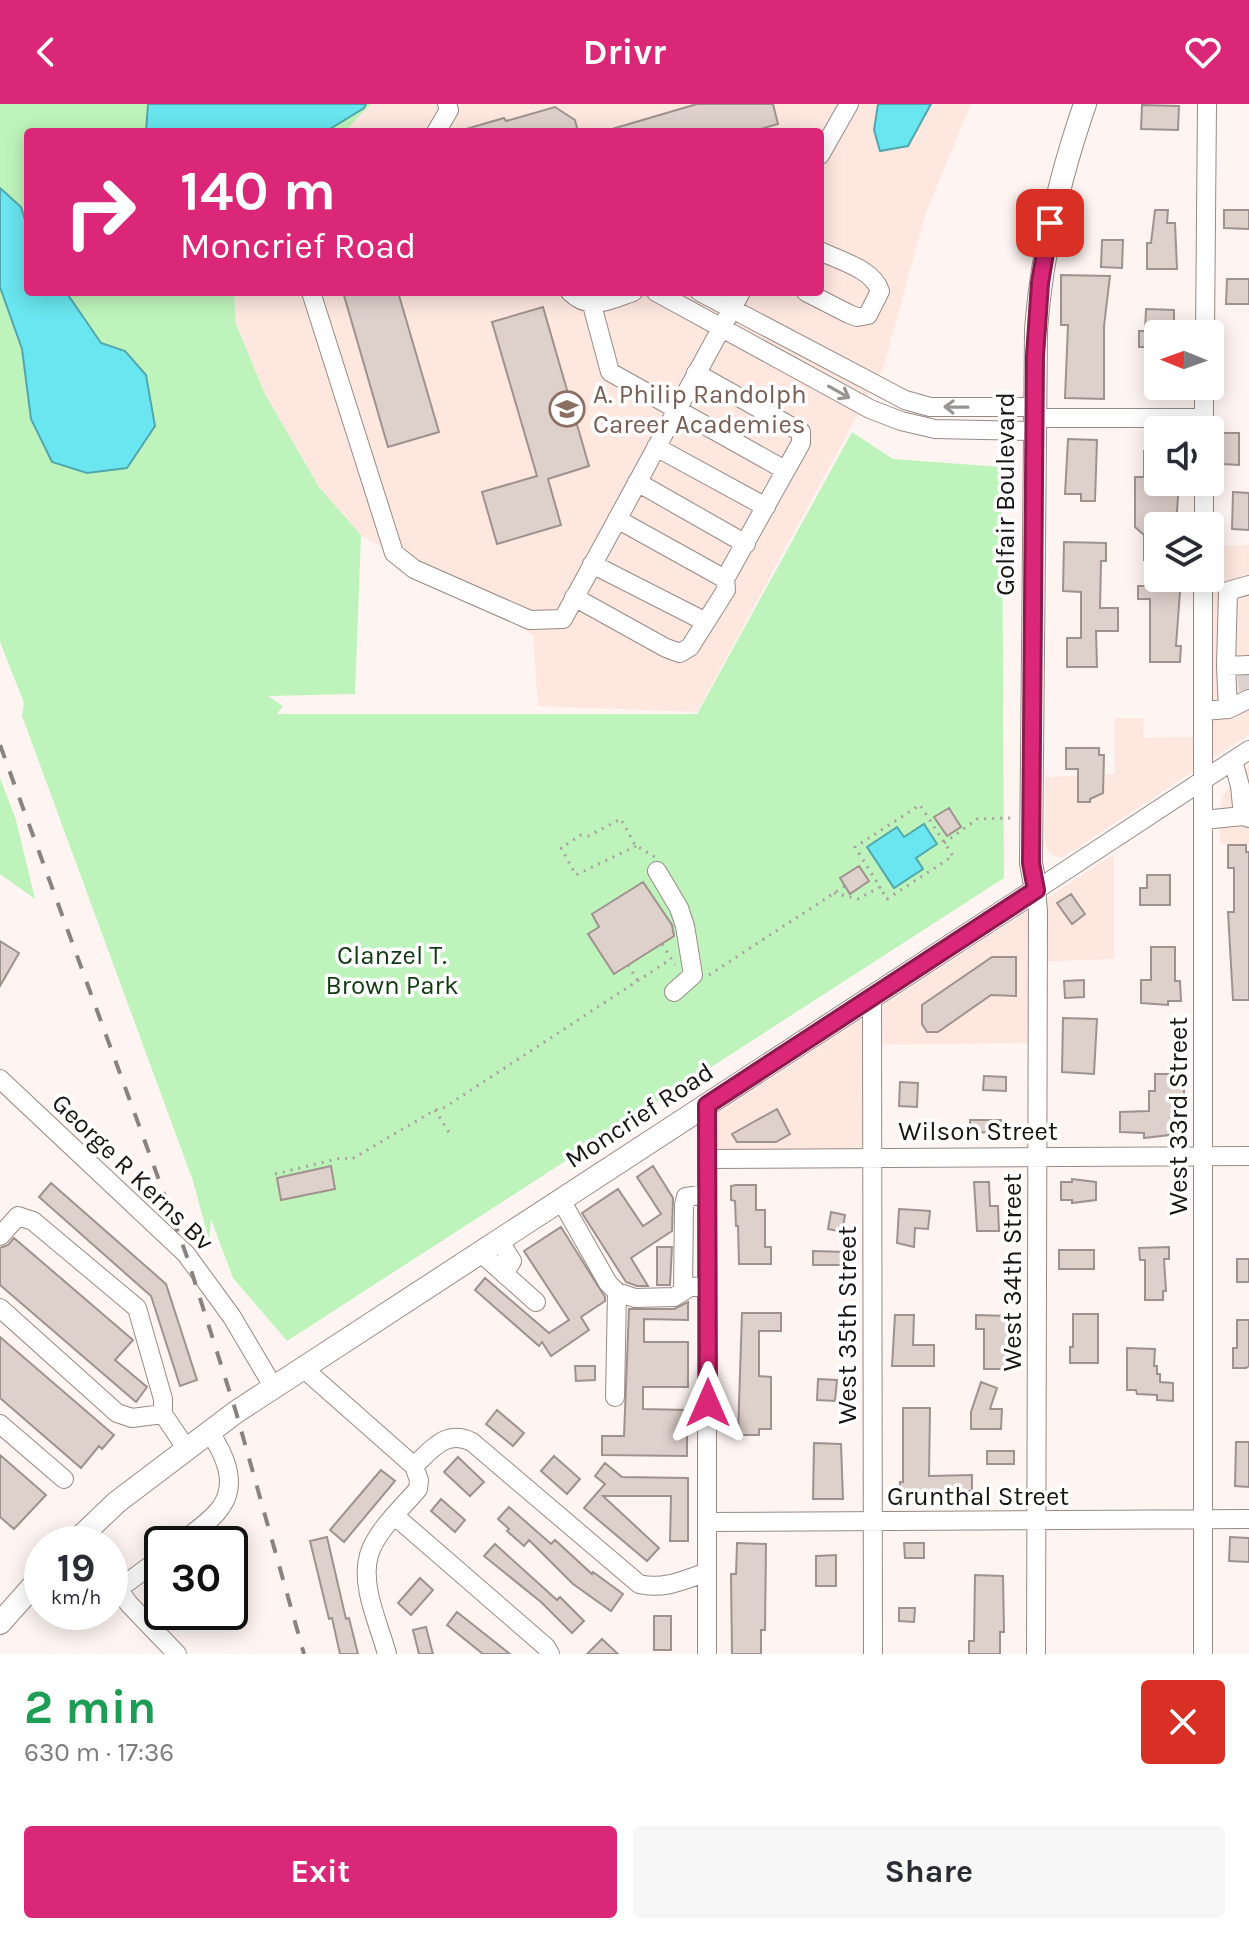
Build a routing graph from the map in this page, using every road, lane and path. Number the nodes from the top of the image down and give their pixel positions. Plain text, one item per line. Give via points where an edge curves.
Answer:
1 (447, 104) edge
2 (849, 104) edge
3 (1085, 104) edge
4 (1207, 104) edge
5 (438, 128) edge
6 (824, 148) edge
7 (824, 253) edge
8 (312, 296) edge
9 (574, 296) edge
10 (620, 296) edge
11 (663, 296) edge
12 (814, 296) edge
13 (737, 300) edge
14 (592, 305) junction
15 (1205, 320) edge
16 (721, 327) junction
17 (696, 373) junction
18 (677, 408) junction
19 (1034, 419) junction
20 (1144, 422) edge
21 (656, 447) junction
22 (785, 470) junction
23 (637, 482) junction
24 (766, 507) junction
25 (617, 519) junction
26 (746, 544) junction
27 (592, 564) junction
28 (725, 579) junction
29 (1249, 585) edge
30 (1203, 592) edge
31 (574, 597) junction
32 (706, 622) junction
33 (1245, 679) edge
34 (1228, 709) junction
35 (1203, 711) junction
36 (1249, 750) edge
37 (1233, 761) junction
38 (1203, 781) junction
39 (1244, 783) edge
40 (1246, 817) edge
41 (1013, 818) dead end
42 (1203, 820) junction
43 (944, 843) junction
44 (636, 846) junction
45 (658, 873) joint
46 (845, 886) dead end
47 (880, 887) junction
48 (1036, 890) junction
49 (834, 893) junction
50 (671, 959) dead end
51 (628, 965) dead end
52 (693, 975) junction
53 (638, 981) junction
54 (674, 992) dead end
55 (872, 996) junction
56 (0, 1079) edge
57 (707, 1105) junction
58 (435, 1110) junction
59 (450, 1134) dead end
60 (1204, 1156) junction
61 (1249, 1156) edge
62 (1038, 1157) junction
63 (873, 1158) junction
64 (707, 1159) junction
65 (275, 1174) dead end
66 (707, 1194) junction
67 (561, 1200) junction
68 (0, 1236) edge
69 (490, 1247) junction
70 (707, 1286) junction
71 (683, 1291) junction
72 (617, 1292) junction
73 (536, 1302) dead end
74 (0, 1308) edge
75 (303, 1368) junction
76 (274, 1388) junction
77 (615, 1397) dead end
78 (163, 1414) junction
79 (0, 1424) edge
80 (209, 1431) junction
81 (186, 1448) junction
82 (414, 1466) junction
83 (64, 1479) dead end
84 (395, 1516) junction
85 (1249, 1519) edge
86 (1203, 1520) junction
87 (707, 1522) junction
88 (1037, 1522) junction
89 (873, 1523) junction
90 (92, 1526) edge
91 (200, 1526) edge
92 (707, 1572) junction
93 (24, 1596) edge
94 (128, 1603) edge
95 (0, 1623) edge
96 (177, 1654) edge
97 (387, 1654) edge
98 (550, 1654) edge
99 (707, 1654) edge
100 (873, 1654) edge
101 (1036, 1654) edge
102 (1203, 1654) edge

1 - 5 street
2 - 6 street
3 - 19 main road, Golfair Boulevard via 1045,247
4 - 15 street
7 - 12 street via 875,279 880,291 868,315 857,317
8 - 31 street via 394,553 414,569 530,620 563,619
9 - 14 street
10 - 14 street
11 - 16 street
13 - 16 street
19 -> 13 street via 905,400
14 - 18 street via 610,372
16 - 17 street
16 -> 19 street via 901,421 935,429
17 - 18 street
17 - 22 street via 801,432 801,443
18 - 21 street
18 - 22 street
19 - 20 street
19 - 48 main road, Golfair Boulevard via 1031,863
21 - 23 street
21 - 24 street
22 - 24 street
23 - 25 street
23 - 26 street
24 - 26 street
25 - 27 street
25 - 28 street
26 - 28 street
27 - 31 street
27 - 32 street
28 - 32 street via 726,590
29 - 33 street via 1228,591
30 - 35 street, West 33rd Street
31 - 32 street via 680,653
33 - 34 street
33 - 34 street
34 - 35 street
35 - 38 street, West 33rd Street
36 - 37 street, Moncrief Road
37 - 38 street, Moncrief Road
37 - 39 street
38 - 42 street, West 33rd Street
38 - 48 street, Moncrief Road
39 - 40 street
40 - 42 street
41 - 43 path via 977,819
42 - 60 street, West 33rd Street
43 - 47 path via 953,856 887,899
43 - 47 path via 920,805 855,847
44 - 44 path via 621,819 561,848 576,875
44 - 45 path via 658,859
45 - 52 street via 679,908
46 - 49 path
47 - 49 path via 858,899
48 - 55 main road, Moncrief Road
48 - 62 street, West 34th Street
49 - 52 path via 708,975
50 - 53 path
51 - 53 path
52 - 54 street
53 - 58 path
55 - 57 main road, Moncrief Road
55 - 63 street, West 35th Street
56 - 76 street, George R Kerns Bv via 186,1254
57 - 64 street
57 - 67 main road, Moncrief Road
58 - 59 path
58 - 65 path via 352,1159
60 - 61 street, Wilson Street
60 - 62 street, Wilson Street
60 - 86 street, West 33rd Street
62 - 63 street, Wilson Street
62 - 88 street, West 34th Street
63 - 64 street, Wilson Street
63 - 89 street, West 35th Street
64 - 66 street
66 - 70 street
66 - 71 street via 686,1197 684,1205
67 - 69 main road, Moncrief Road
67 - 72 street
68 - 78 street via 18,1216 33,1221 137,1308
69 - 73 street via 512,1261 504,1274
69 - 75 main road, Moncrief Road
70 - 71 street
70 - 87 street
71 - 72 street via 674,1297 635,1298
72 - 77 street
74 - 78 street via 117,1413 132,1418
75 - 76 main road, Moncrief Road
75 - 82 street
76 - 80 main road, Moncrief Road
78 - 81 street
79 - 83 street
80 - 81 main road, Moncrief Road
80 - 91 street via 225,1457 229,1477 221,1508
81 - 90 main road, Moncrief Road
82 - 84 street via 418,1489
82 - 92 street via 441,1440 464,1438 639,1584 666,1586
84 - 97 street via 370,1553 367,1567
84 - 98 street
85 - 86 street, Grunthal Street
86 - 88 street, Grunthal Street
86 - 102 street, West 33rd Street
87 - 89 street, Grunthal Street
87 - 92 street
88 - 89 street, Grunthal Street
88 - 101 street, West 34th Street
89 - 100 street, West 35th Street
92 - 99 street
93 - 95 main road
94 - 96 street

